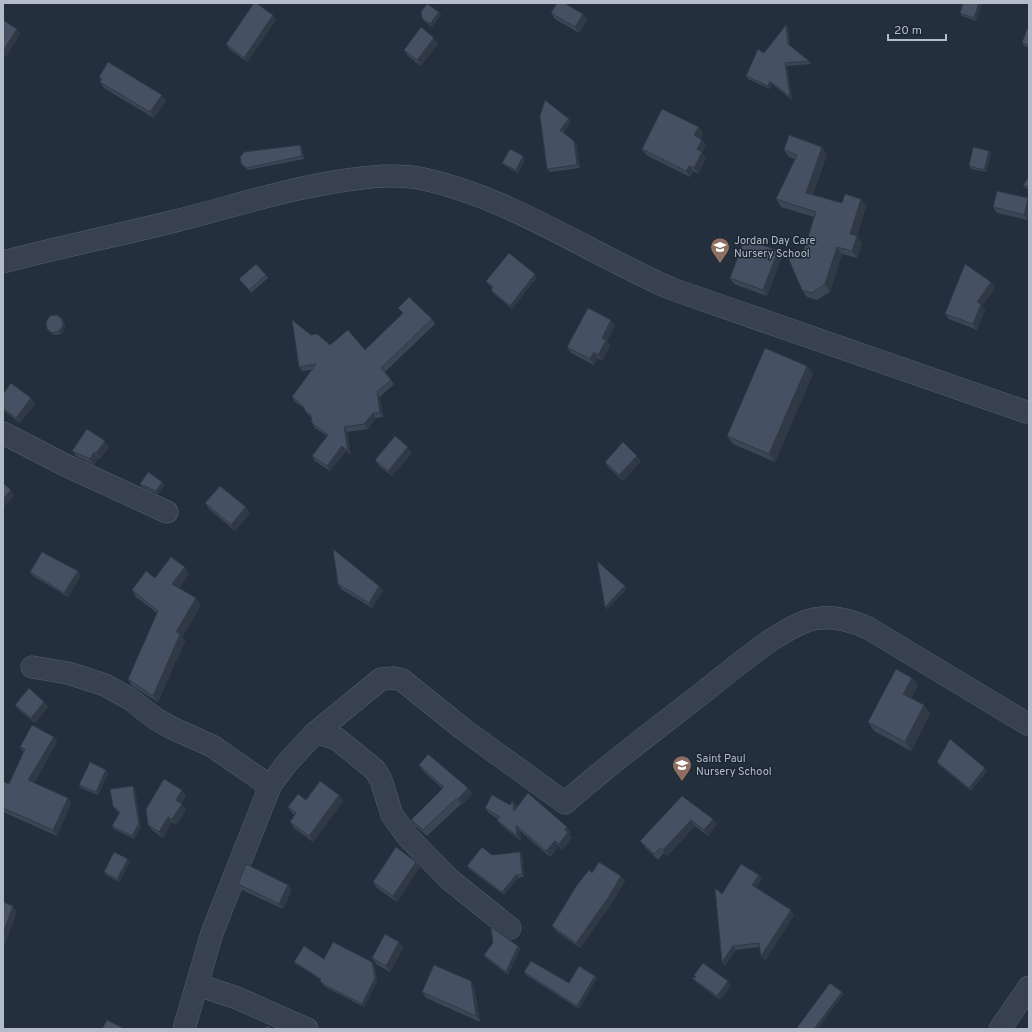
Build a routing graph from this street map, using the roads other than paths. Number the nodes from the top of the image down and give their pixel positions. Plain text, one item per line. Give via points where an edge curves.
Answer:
1 (3, 262) edge
2 (1029, 413) edge
3 (3, 433) edge
4 (166, 512) dead end
5 (32, 667) dead end
6 (1029, 725) edge
7 (314, 734) junction
8 (270, 786) junction
9 (510, 928) dead end
10 (198, 985) junction
11 (1029, 987) edge
12 (184, 1029) edge
13 (307, 1029) edge
14 (1000, 1029) edge

1 - 2 street via 173,222 296,189 399,175 424,179 469,192 506,207 632,272 672,289
3 - 4 street
5 - 8 street via 68,673 105,685 172,728 212,746
6 - 7 street via 868,628 846,620 822,618 802,623 775,638 628,749 565,803 462,729 402,680 387,678 378,681
7 - 8 street
7 - 9 street via 337,739 375,770 381,780 392,815 408,837 449,879
8 - 10 street via 212,933
10 - 12 street
10 - 13 street via 237,998
11 - 14 street

